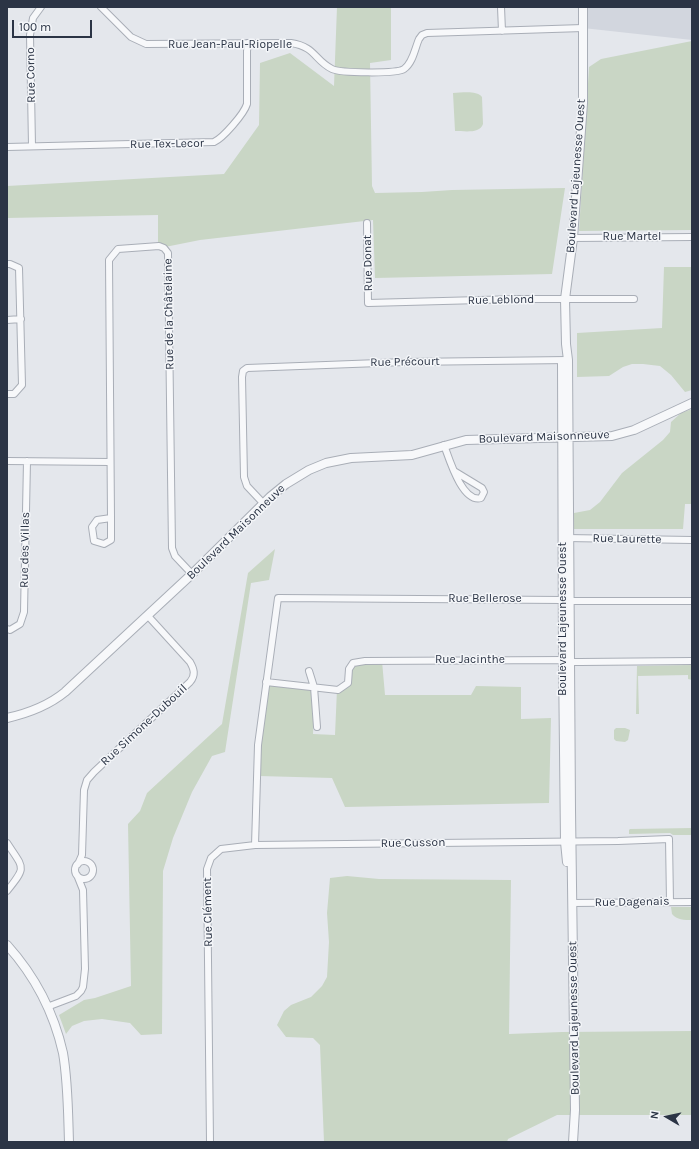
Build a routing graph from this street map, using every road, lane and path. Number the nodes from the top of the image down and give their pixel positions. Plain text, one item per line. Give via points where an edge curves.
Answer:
1 (41, 7) edge
2 (101, 7) edge
3 (501, 7) edge
4 (583, 7) edge
5 (583, 28) junction
6 (502, 31) junction
7 (248, 43) junction
8 (32, 146) junction
9 (7, 147) edge
10 (367, 224) dead end
11 (692, 237) edge
12 (573, 238) junction
13 (7, 264) edge
14 (565, 299) junction
15 (634, 299) dead end
16 (368, 303) joint
17 (21, 319) junction
18 (7, 320) edge
19 (565, 360) junction
20 (7, 394) edge
21 (692, 403) edge
22 (565, 437) junction
23 (444, 445) junction
24 (7, 461) edge
25 (27, 461) junction
26 (110, 462) junction
27 (454, 471) junction
28 (264, 503) junction
29 (110, 518) junction
30 (565, 538) junction
31 (692, 540) edge
32 (192, 574) junction
33 (566, 600) junction
34 (692, 601) edge
35 (148, 616) junction
36 (7, 629) edge
37 (566, 661) junction
38 (692, 661) edge
39 (308, 671) dead end
40 (266, 682) junction
41 (314, 687) junction
42 (7, 718) edge
43 (317, 727) dead end
44 (568, 841) junction
45 (7, 843) edge
46 (255, 845) junction
47 (83, 848) junction
48 (89, 862) junction
49 (78, 864) junction
50 (77, 875) junction
51 (89, 877) junction
52 (83, 890) junction
53 (7, 891) edge
54 (670, 902) junction
55 (692, 902) edge
56 (572, 903) junction
57 (7, 945) edge
58 (47, 1007) junction
59 (69, 1142) edge
60 (210, 1142) edge
61 (573, 1142) edge

1 - 8 street, Rue Corno via 33,18 30,31
2 - 7 street, Rue Jean-Paul-Riopelle via 131,37 146,44
3 - 6 street
4 - 5 street, Boulevard Lajeunesse Ouest
5 - 6 street, Rue Jean-Paul-Riopelle
5 - 12 street, Boulevard Lajeunesse Ouest via 583,102
6 - 7 street, Rue Jean-Paul-Riopelle via 423,34 407,66 400,71 391,72 338,71 327,66 310,49 301,45
7 - 8 street, Rue Tex-Lecor via 247,104 244,111 217,141
8 - 9 street, Rue Tex-Lecor
10 - 16 street, Rue Donat
11 - 12 street, Rue Martel
12 - 14 street, Boulevard Lajeunesse Ouest
13 - 17 street via 19,268
14 - 15 street, Rue Leblond
14 - 16 street, Rue Leblond
14 - 19 street, Boulevard Lajeunesse Ouest
17 - 18 street
17 - 20 street via 22,386 14,394
19 - 22 street, Boulevard Lajeunesse Ouest
19 - 28 street, Rue Précourt via 397,362 252,367 244,370 244,477 248,486
21 - 22 street, Boulevard Maisonneuve via 624,433 604,437
22 - 23 street, Boulevard Maisonneuve via 471,439
22 - 30 street, Boulevard Lajeunesse Ouest
23 - 27 street
23 - 28 street, Boulevard Maisonneuve via 412,455 351,458 326,463 296,478
24 - 25 street
25 - 26 street
25 - 36 street, Rue des Villas via 24,612 20,624 10,630
26 - 29 street, Rue de la Châtelaine
26 - 32 street, Rue de la Châtelaine via 109,260 118,248 159,246 168,253 172,548 175,556
27 - 27 street via 469,494 474,498 481,498 484,492 482,488
28 - 32 street, Boulevard Maisonneuve
29 - 29 street, Rue de la Châtelaine via 111,540 104,544 94,541 92,527 97,520
30 - 31 street, Rue Laurette
30 - 33 street, Boulevard Lajeunesse Ouest
32 - 35 street, Boulevard Maisonneuve
33 - 34 street, Rue Bellerose
33 - 37 street, Boulevard Lajeunesse Ouest
33 - 40 street, Rue Bellerose via 278,598
35 - 42 street, Boulevard Maisonneuve via 60,696 31,712
35 - 47 street, Rue Simone-Dubouil via 190,662 194,676 87,780 84,790
37 - 38 street, Rue Jacinthe
37 - 41 street, Rue Jacinthe via 365,661 353,663 349,669 348,683 338,690
37 - 44 street, Boulevard Lajeunesse Ouest
39 - 41 street
40 - 41 street, Rue Jacinthe
40 - 46 street via 258,745
41 - 43 street
44 - 46 street, Rue Cusson
44 - 54 street, Rue Cusson via 669,839
44 - 56 street, Boulevard Lajeunesse Ouest
45 - 53 street via 22,870
46 - 60 street, Rue Clément via 221,849 211,858 207,869
47 - 48 street, Rue Simone-Dubouil
47 - 49 street, Rue Simone-Dubouil
48 - 49 street
48 - 51 street, Rue Simone-Dubouil via 93,868
49 - 50 street, Rue Simone-Dubouil via 75,869
50 - 51 street via 82,878
50 - 52 street, Rue Simone-Dubouil
51 - 52 street, Rue Simone-Dubouil
52 - 58 street, Rue Simone-Dubouil via 83,987 76,996
54 - 55 street, Rue Dagenais
54 - 56 street, Rue Dagenais
56 - 61 street, Boulevard Lajeunesse Ouest via 575,1110
57 - 58 street via 33,978
58 - 59 street via 62,1053 67,1088

